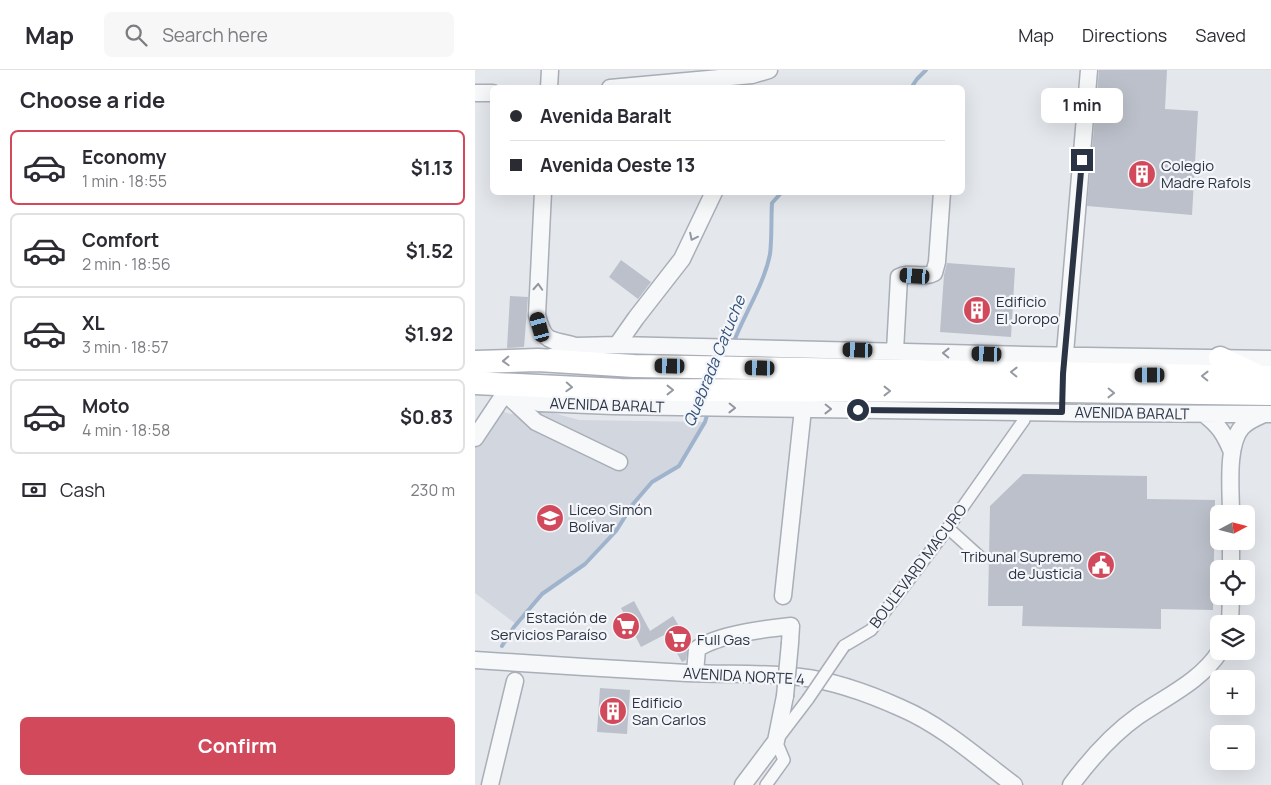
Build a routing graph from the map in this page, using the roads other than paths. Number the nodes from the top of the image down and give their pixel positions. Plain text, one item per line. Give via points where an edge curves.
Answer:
1 (550, 70) edge
2 (769, 70) edge
3 (1089, 70) edge
4 (750, 81) edge
5 (549, 85) edge
6 (670, 85) edge
7 (475, 93) edge
8 (490, 93) edge
9 (543, 195) edge
10 (713, 195) edge
11 (942, 195) edge
12 (617, 345) junction
13 (576, 346) junction
14 (895, 351) junction
15 (1220, 358) joint
16 (800, 359) junction
17 (537, 360) junction
18 (475, 362) edge
19 (475, 383) edge
20 (1063, 383) junction
21 (513, 389) junction
22 (1268, 389) edge
23 (783, 400) junction
24 (803, 409) junction
25 (1025, 412) junction
26 (1204, 414) junction
27 (475, 438) edge
28 (1232, 452) junction
29 (619, 462) dead end
30 (1231, 505) edge
31 (948, 528) junction
32 (980, 557) dead end
33 (783, 596) dead end
34 (475, 660) edge
35 (1214, 660) edge
36 (695, 673) junction
37 (515, 681) dead end
38 (777, 741) junction
39 (490, 785) edge
40 (743, 785) edge
41 (767, 785) edge
42 (1014, 785) edge
43 (1071, 785) edge

1 - 5 street
2 - 4 street
3 - 20 street
4 - 6 street
7 - 8 street
13 -> 9 street via 547,338 537,316
10 -> 12 street via 682,259
11 - 14 street via 934,274 899,277
12 - 13 street, AVENIDA BARALT
12 - 16 street, AVENIDA BARALT
13 - 17 street, AVENIDA BARALT via 569,353
14 - 16 street, AVENIDA BARALT
20 -> 14 street, AVENIDA BARALT
15 - 20 street, AVENIDA BARALT
15 - 22 main road
16 - 17 main road, AVENIDA BARALT via 634,366
20 -> 16 main road, AVENIDA BARALT
17 -> 18 main road, AVENIDA BARALT
19 - 21 main road, AVENIDA BARALT
20 - 22 main road, AVENIDA BARALT
23 -> 20 main road, AVENIDA BARALT
20 - 25 street, AVENIDA BARALT
20 - 26 street, AVENIDA BARALT
21 -> 23 main road, AVENIDA BARALT via 617,398
21 - 27 street
21 - 29 street via 535,422
22 - 26 street, AVENIDA BARALT
22 - 28 street via 1251,419 1241,427
23 - 24 street, AVENIDA BARALT
24 -> 25 street, AVENIDA BARALT
24 - 33 street
25 - 31 street, BOULEVARD MACURO via 1024,420
26 - 28 street via 1219,425
28 - 30 street
31 - 32 street
31 - 38 street, BOULEVARD MACURO, bridge via 871,630 844,646
34 - 36 street, AVENIDA NORTE 4
35 - 43 street via 1196,677 1105,743
36 - 38 street, bridge via 697,649 706,643 791,626 785,696
36 - 42 street, AVENIDA NORTE 4 via 799,676 852,689 925,721
37 - 39 street
38 - 40 street
38 - 41 street via 785,760

